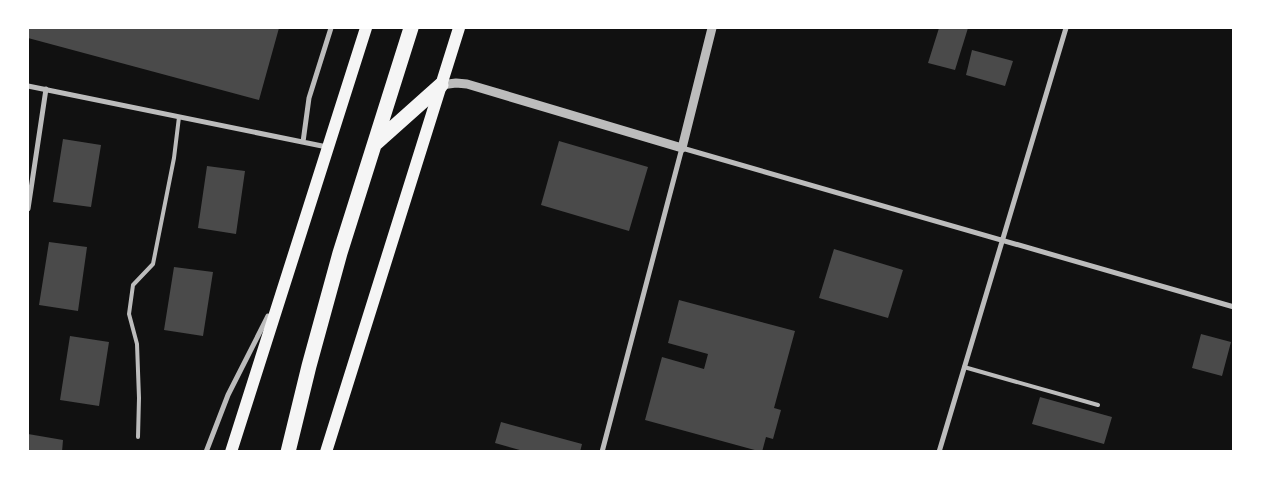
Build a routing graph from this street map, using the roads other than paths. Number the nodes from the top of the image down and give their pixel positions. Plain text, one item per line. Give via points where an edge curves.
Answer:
1 (331, 28) edge
2 (366, 28) edge
3 (410, 28) edge
4 (459, 28) edge
5 (712, 28) edge
6 (1066, 28) edge
7 (441, 85) junction
8 (28, 86) edge
9 (46, 89) junction
10 (179, 117) junction
11 (303, 142) junction
12 (374, 146) junction
13 (328, 147) junction
14 (682, 148) junction
15 (28, 209) edge
16 (1002, 240) junction
17 (284, 287) junction
18 (1234, 307) edge
19 (964, 367) junction
20 (1098, 405) dead end
21 (138, 437) dead end
22 (206, 452) edge
23 (231, 452) edge
24 (288, 452) edge
25 (326, 452) edge
26 (602, 452) edge
27 (939, 452) edge

1 - 11 street via 309,98
2 - 13 main road
3 - 12 highway
4 - 7 main road
5 - 14 street
6 - 16 street
7 - 12 highway
7 - 14 street via 467,84
7 - 25 main road
8 - 9 street
9 - 10 street
9 - 15 street
10 - 11 street
10 - 21 lane via 153,264 133,285 129,314 136,344 140,398
11 - 13 street
12 - 24 highway via 340,253
13 - 17 main road
14 - 16 street
14 - 26 street
16 - 18 street
16 - 19 street
17 - 22 street via 228,395
17 - 23 main road
19 - 20 lane
19 - 27 street

